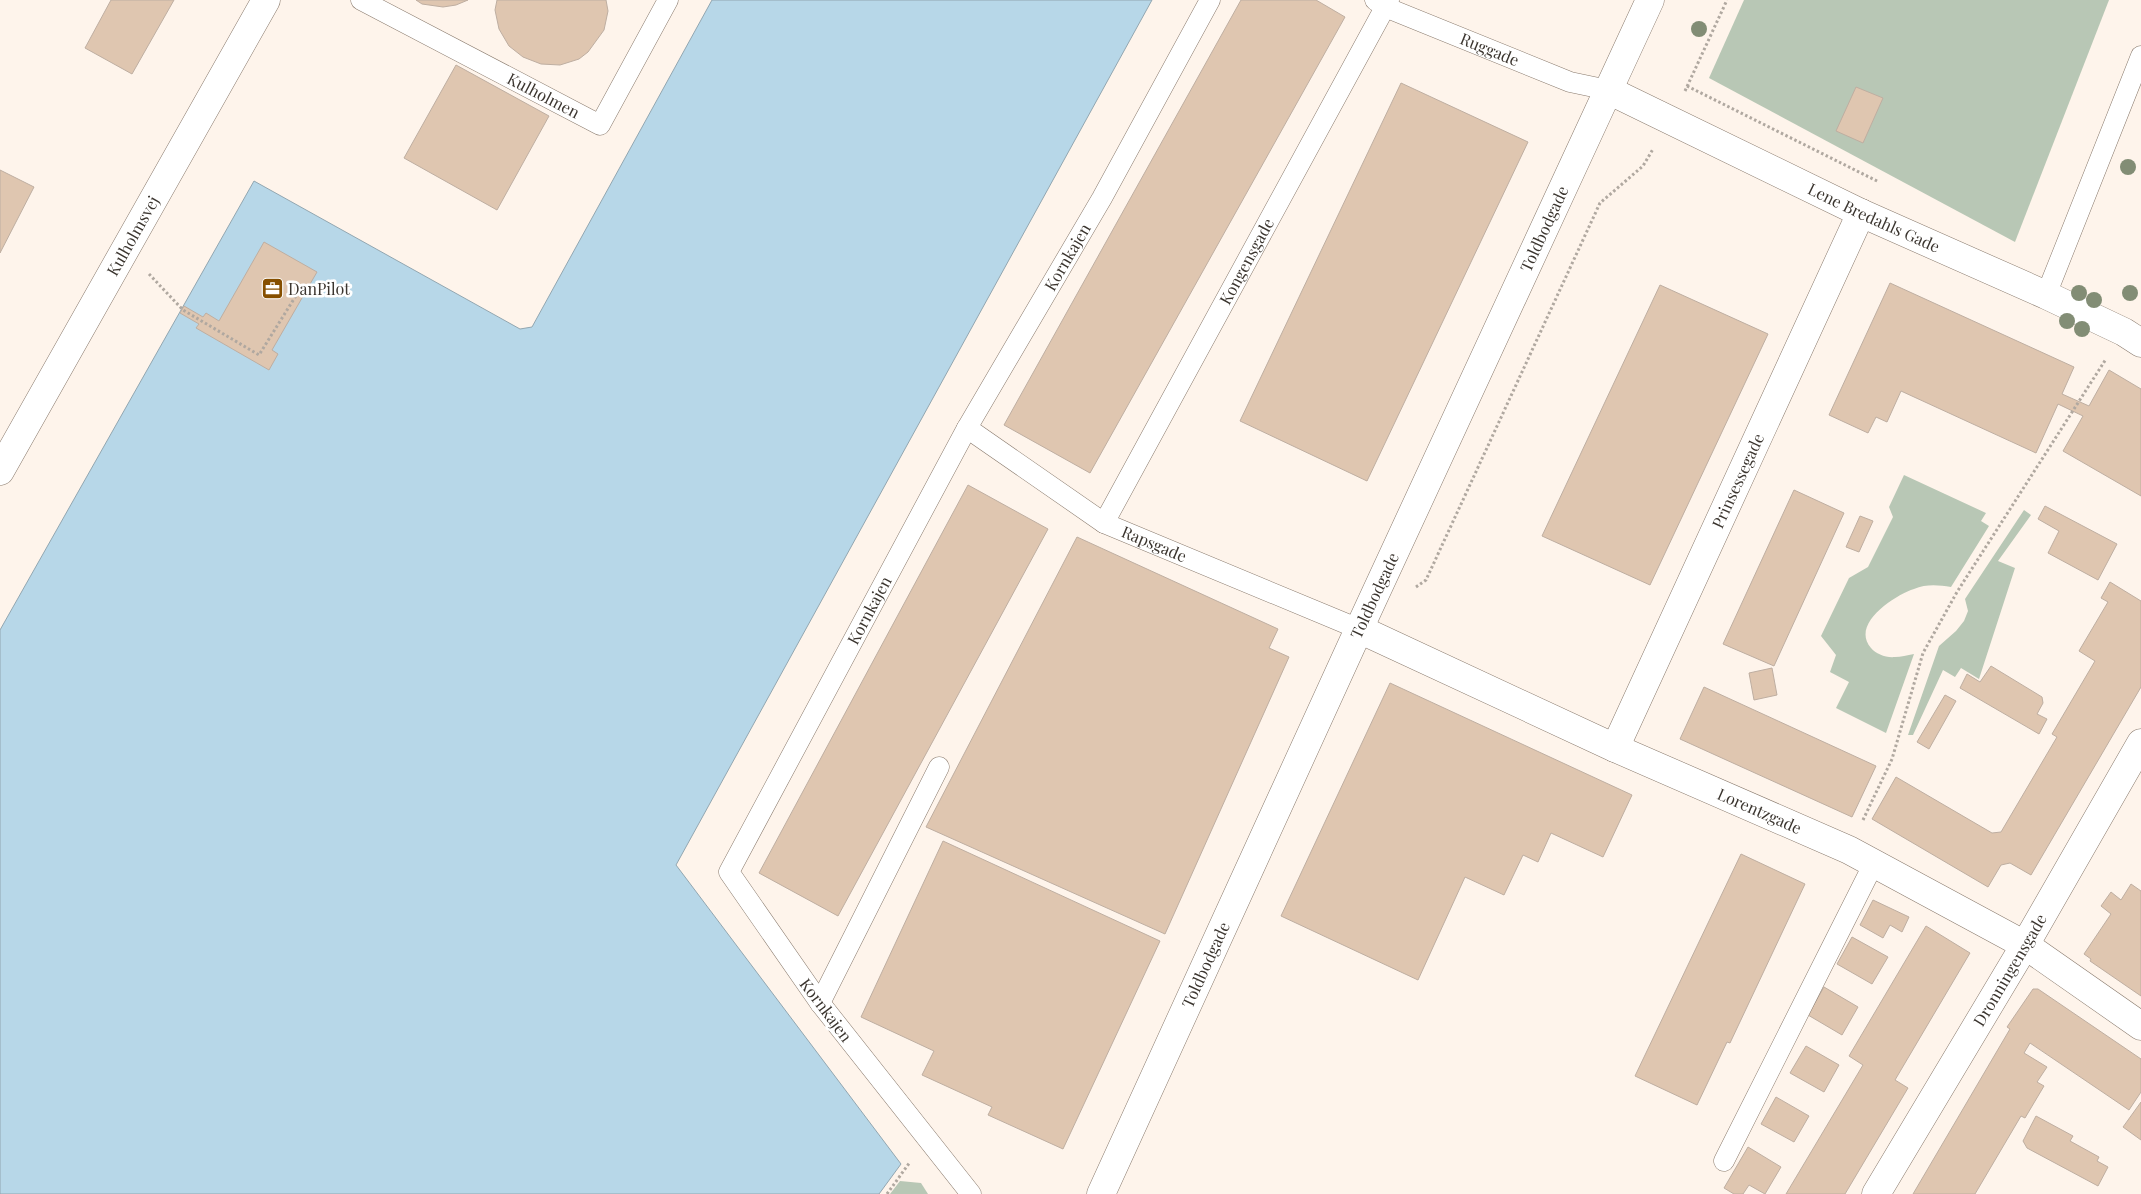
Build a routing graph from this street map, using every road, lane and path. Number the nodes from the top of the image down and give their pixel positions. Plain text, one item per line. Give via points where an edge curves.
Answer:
1 (266, 0) edge
2 (361, 0) edge
3 (668, 0) edge
4 (1210, 0) edge
5 (1650, 0) edge
6 (1727, 0) edge
7 (1383, 2) edge
8 (2141, 56) edge
9 (1687, 86) junction
10 (1608, 90) junction
11 (1669, 119) junction
12 (1880, 183) dead end
13 (1861, 213) junction
14 (123, 254) junction
15 (302, 286) dead end
16 (2046, 295) junction
17 (2132, 337) edge
18 (967, 428) junction
19 (0, 471) edge
20 (1104, 523) junction
21 (1411, 591) dead end
22 (1359, 629) junction
23 (2141, 743) edge
24 (1615, 748) junction
25 (939, 767) dead end
26 (1849, 850) junction
27 (1874, 863) junction
28 (2025, 945) junction
29 (820, 1003) junction
30 (2141, 1026) edge
31 (927, 1138) junction
32 (1724, 1161) dead end
33 (887, 1194) edge
34 (971, 1194) edge
35 (1101, 1194) edge
36 (1876, 1194) edge

1 - 14 street, Kulholmsvej
2 - 3 lane, Kulholmen via 600,125
4 - 18 lane, Kornkajen via 1102,198
5 - 10 street, Toldbodgade
6 - 9 path
7 - 10 lane, Ruggade via 1570,82
7 - 20 lane, Kongensgade
8 - 16 lane
9 - 11 path
9 - 12 path
10 - 11 street, Lene Bredahls Gade
10 - 22 street, Toldbodgade
11 - 13 street, Lene Bredahls Gade
11 - 21 path via 1643,166 1600,203 1426,580
13 - 16 street, Lene Bredahls Gade
13 - 24 street, Prinsessegade
14 - 15 path via 136,261 183,310 260,355
14 - 19 street, Kulholmsvej
16 - 17 street, Lene Bredahls Gade
17 - 26 path via 1957,592 1923,653 1892,759
18 - 20 lane, Rapsgade
18 - 29 lane, Kornkajen via 729,872
20 - 22 lane, Rapsgade
22 - 24 street, Lorentzgade
22 - 35 street, Toldbodgade
23 - 28 street, Dronningensgade
24 - 26 street, Lorentzgade
25 - 29 lane
26 - 27 street, Lorentzgade
27 - 28 street, Lorentzgade
27 - 32 lane
28 - 30 street, Lorentzgade
28 - 36 street, Dronningensgade
29 - 31 lane, Kornkajen
31 - 33 path
31 - 34 lane, Kornkajen

